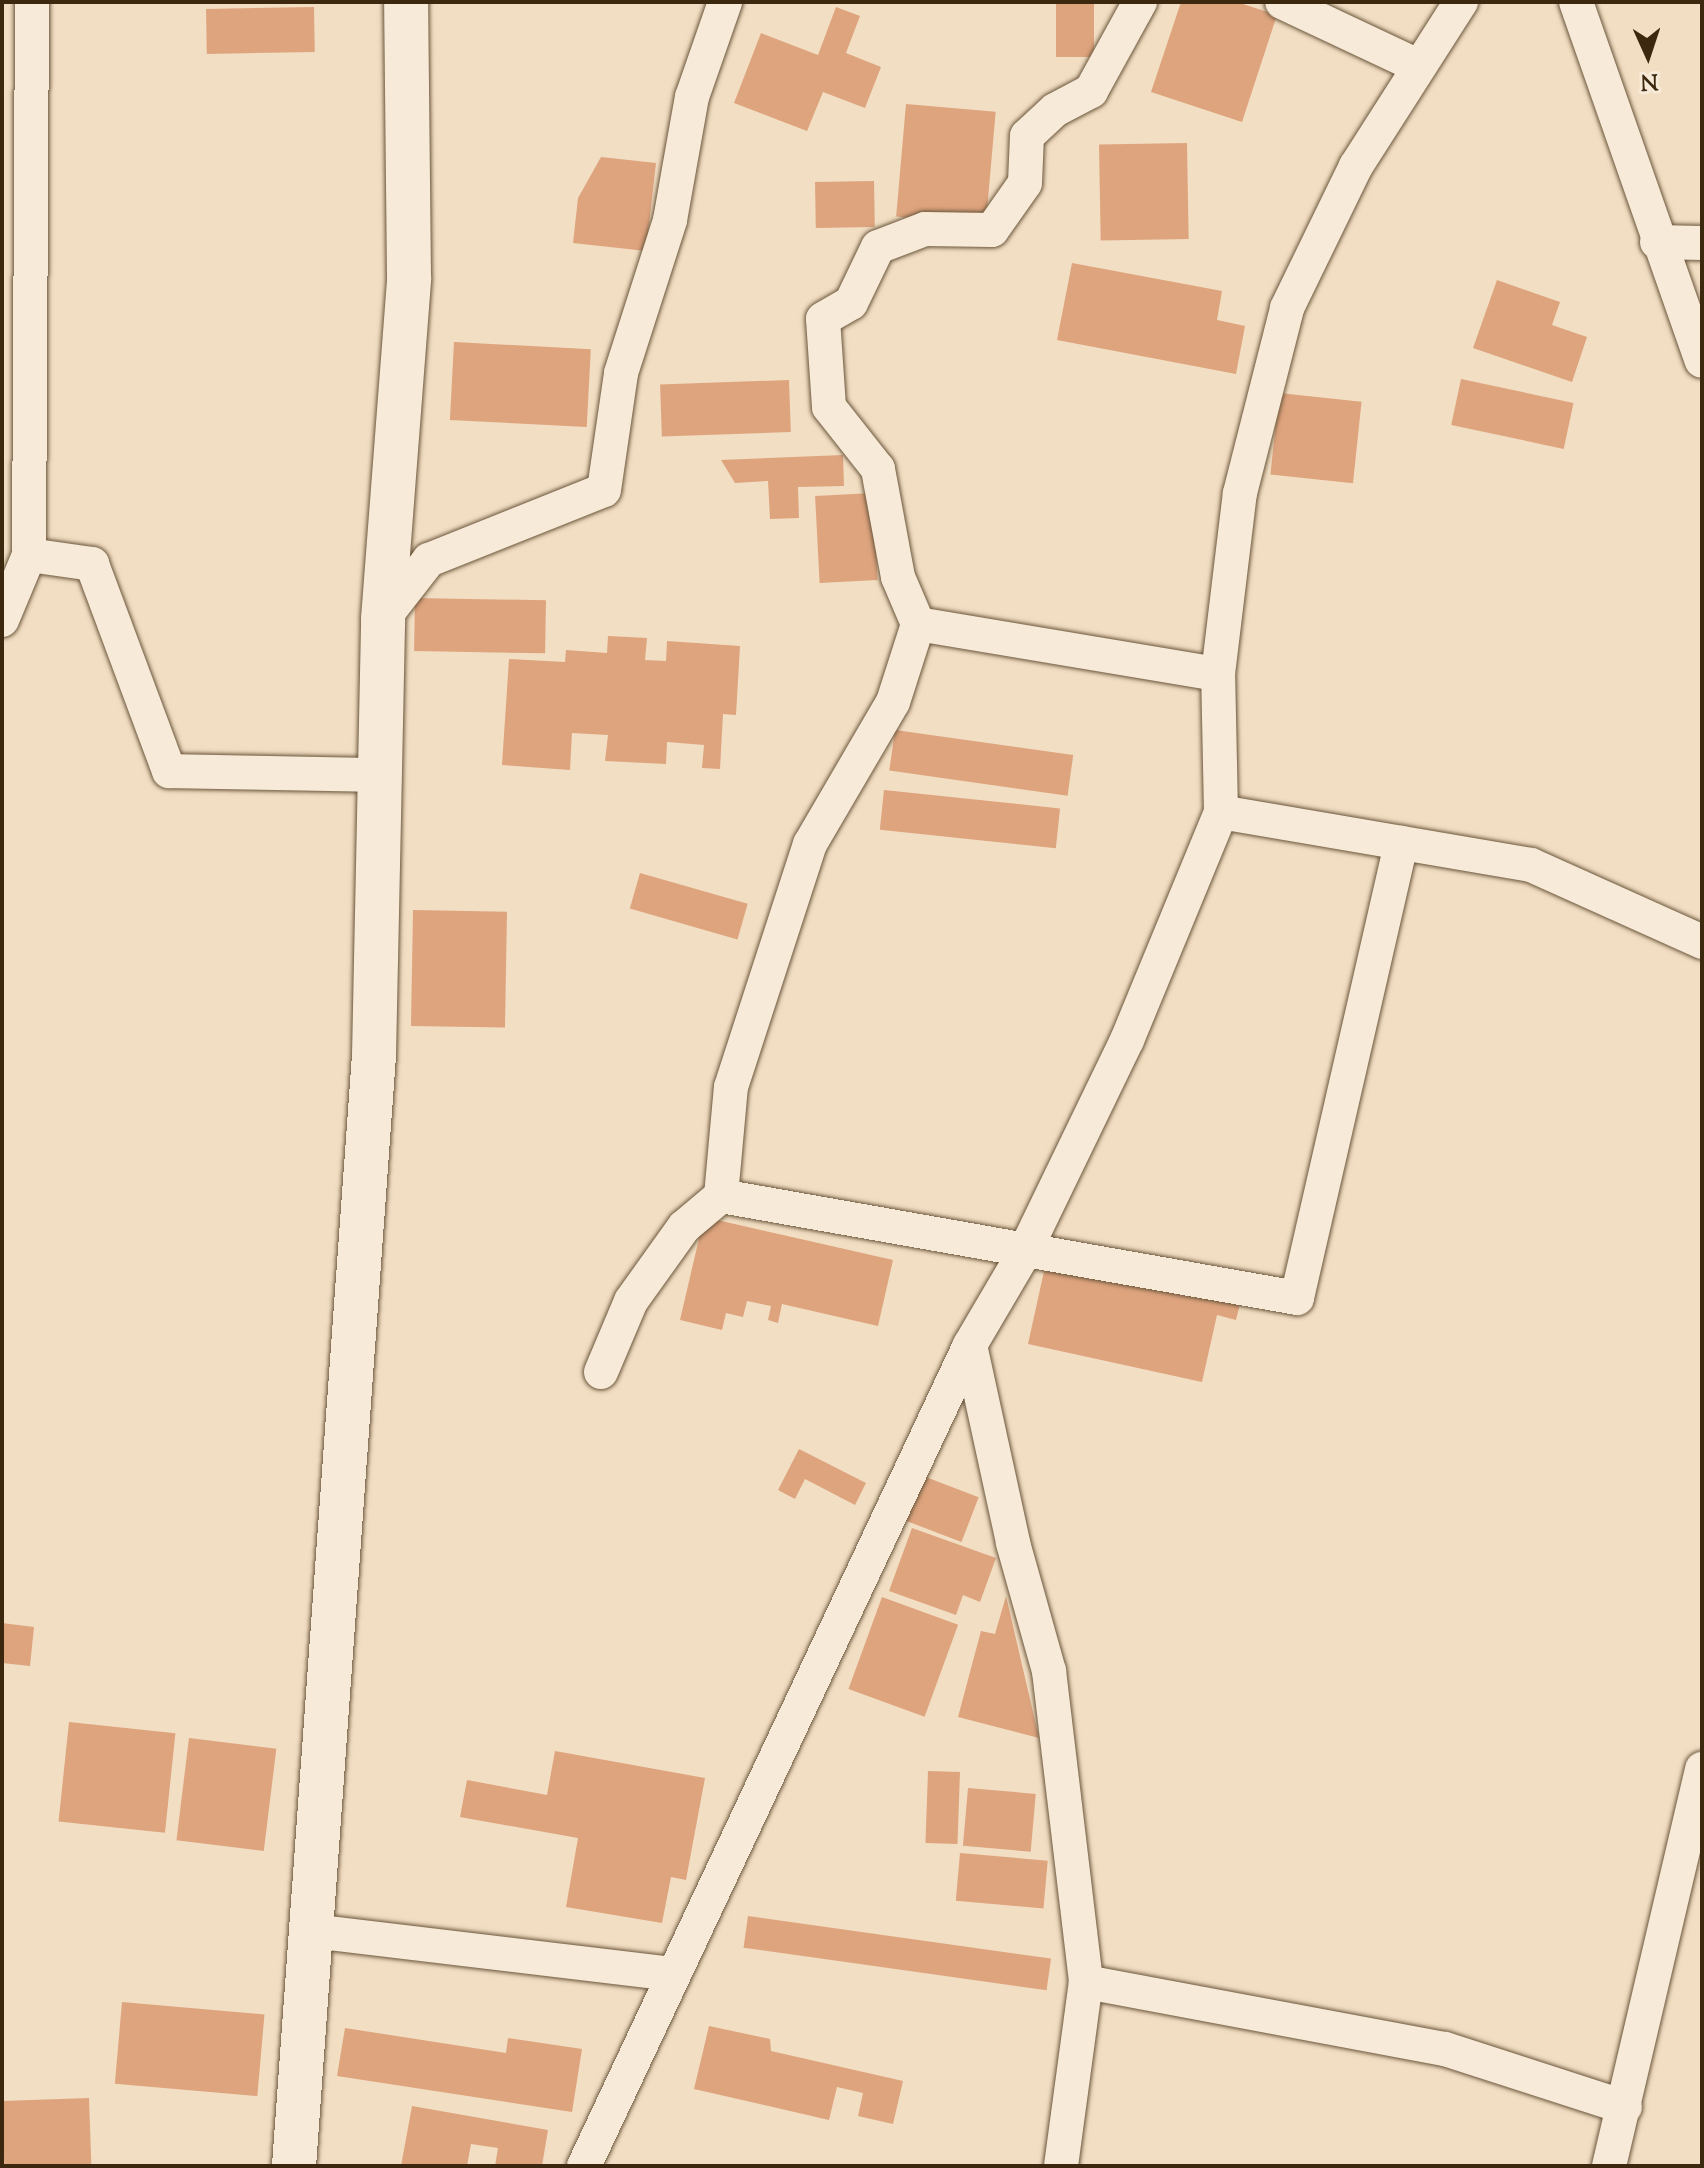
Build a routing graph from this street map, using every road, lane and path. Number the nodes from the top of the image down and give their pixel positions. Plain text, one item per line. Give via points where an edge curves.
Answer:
1 (32, 2) edge
2 (406, 2) edge
3 (725, 2) edge
4 (1140, 2) edge
5 (1282, 2) edge
6 (1461, 2) edge
7 (1576, 2) edge
8 (1418, 66) junction
9 (1657, 242) junction
10 (1702, 243) edge
11 (1702, 361) edge
12 (29, 555) junction
13 (383, 619) junction
14 (2, 620) edge
15 (918, 624) junction
16 (1218, 674) junction
17 (380, 775) junction
18 (1221, 812) junction
19 (1401, 843) junction
20 (1702, 942) edge
21 (721, 1196) junction
22 (1024, 1253) junction
23 (970, 1345) junction
24 (601, 1372) dead end
25 (1702, 1769) edge
26 (311, 1931) junction
27 (671, 1974) junction
28 (1086, 1982) junction
29 (1625, 2107) junction
30 (294, 2166) edge
31 (584, 2166) edge
32 (1061, 2166) edge
33 (1609, 2166) edge

1 - 12 street
2 - 13 main road via 409,278
3 - 13 street via 692,97 670,220 621,373 604,490 429,560
4 - 15 street via 1091,91 1055,110 1027,136 1025,183 992,230 925,229 878,247 851,303 823,319 829,407 878,469 898,577
5 - 8 street
6 - 8 street
7 - 9 street
8 - 16 street via 1356,166 1287,308 1240,493
9 - 10 street
9 - 11 street
12 - 14 street
12 - 17 street via 92,564 169,771
13 - 17 main road
15 - 16 street
15 - 21 street via 893,702 810,844 731,1087
16 - 18 street
17 - 26 main road via 374,1056
18 - 19 street
18 - 22 street via 1127,1040
19 - 20 street via 1531,865
19 - 22 street via 1297,1298
21 - 22 street
21 - 24 street via 684,1227 631,1301
22 - 23 street
23 - 27 street
23 - 28 street via 1013,1543 1049,1671
25 - 29 street
26 - 27 street
26 - 30 main road
27 - 31 street
28 - 29 street via 1445,2049
28 - 32 street
29 - 33 street

